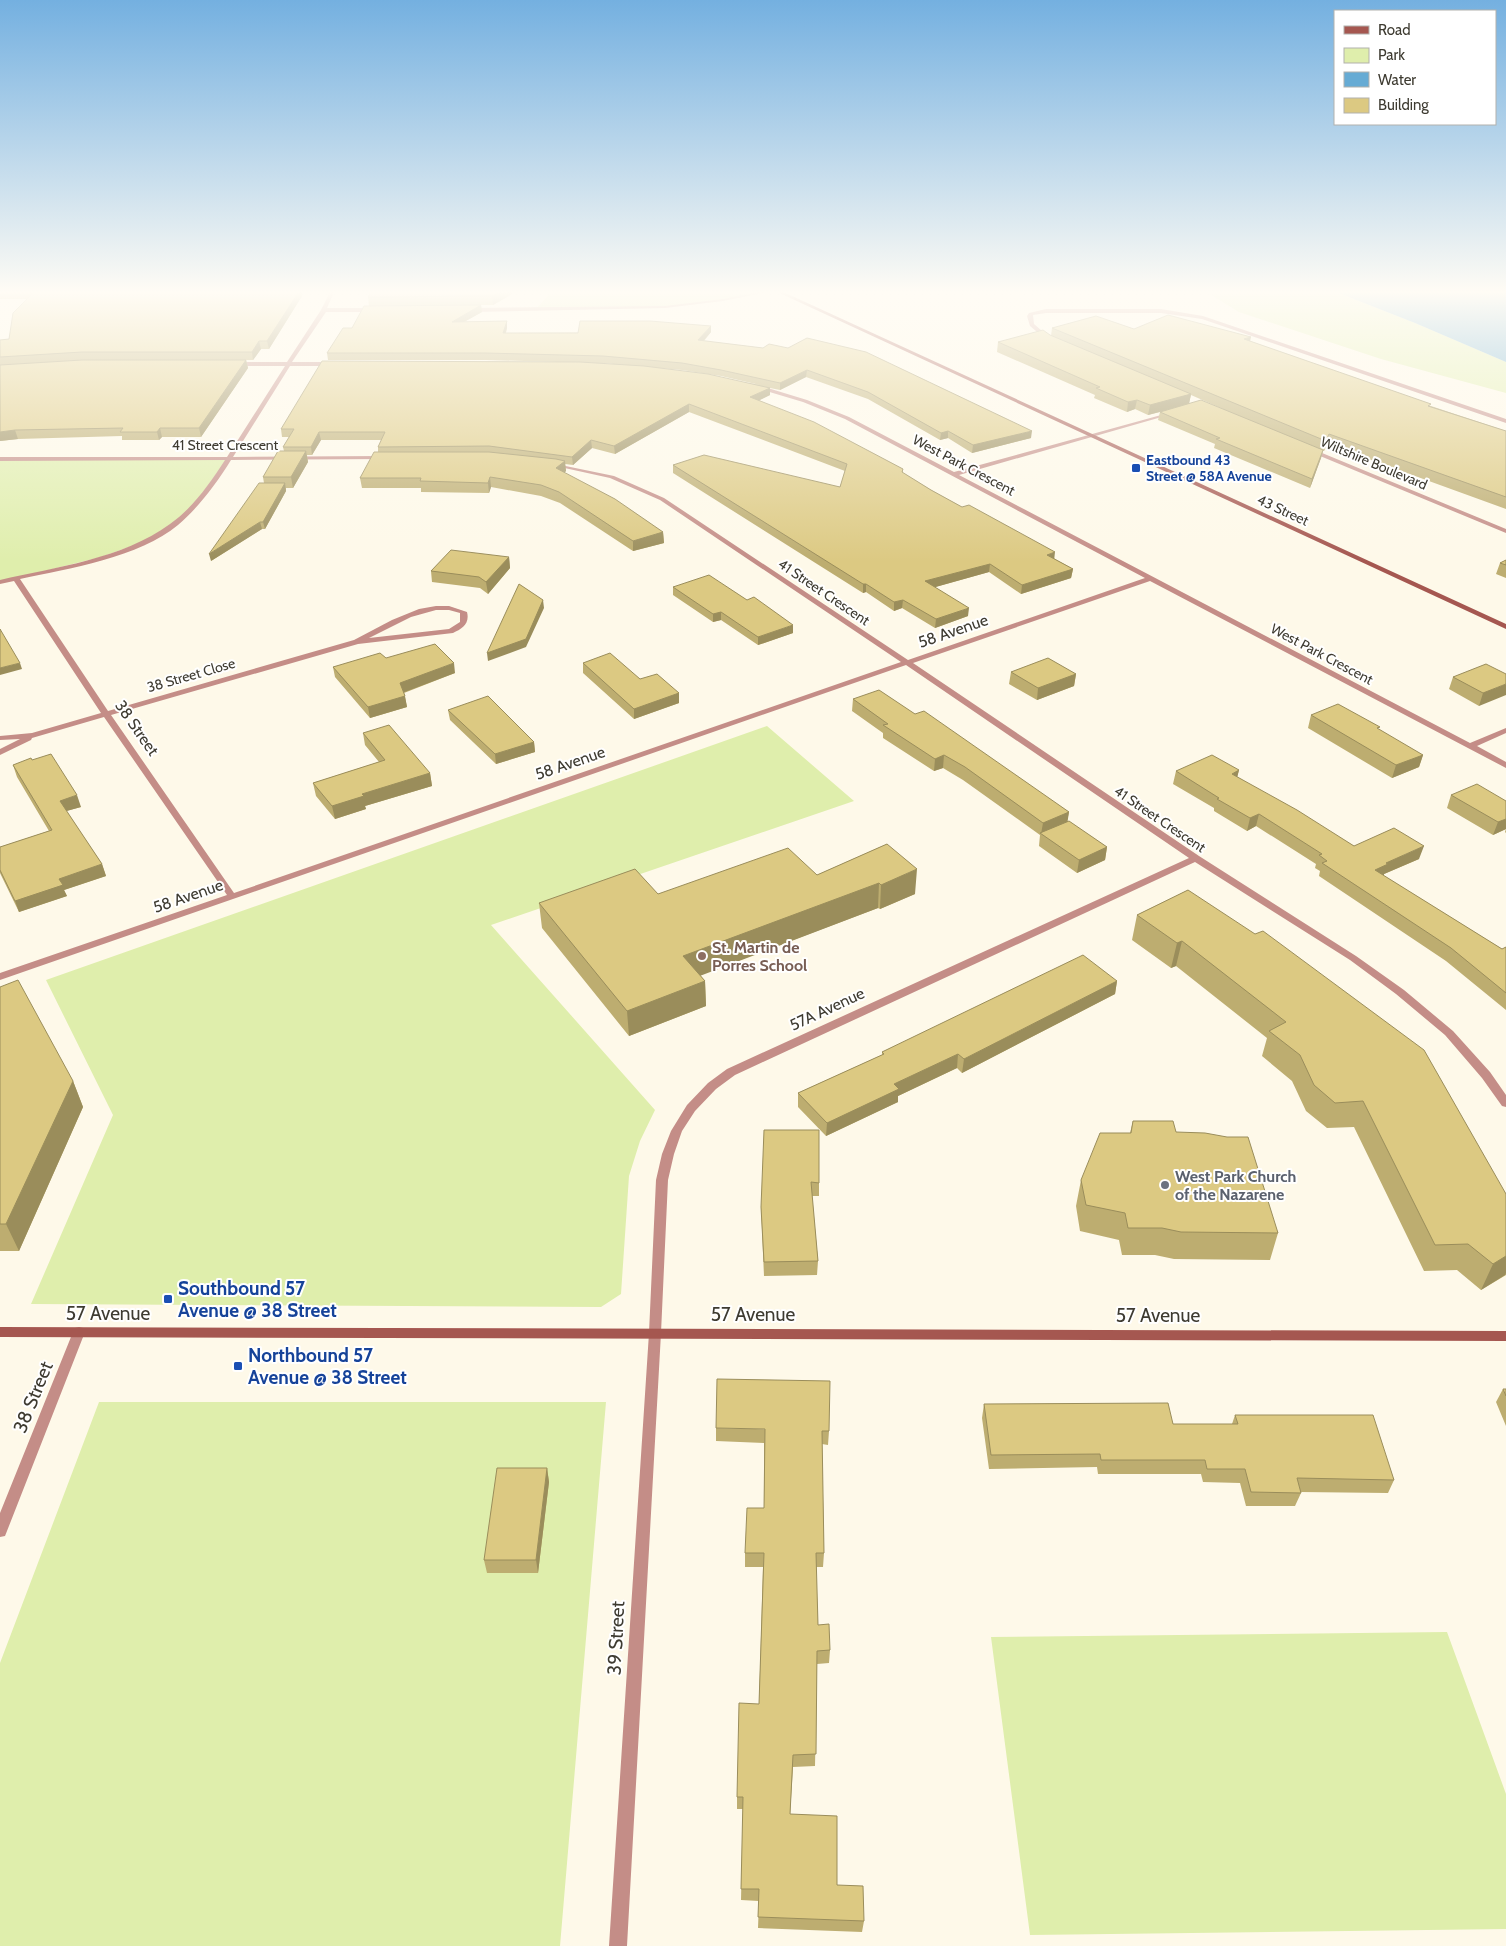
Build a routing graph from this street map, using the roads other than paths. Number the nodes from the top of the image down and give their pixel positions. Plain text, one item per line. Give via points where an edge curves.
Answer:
1 (277, 381) edge
2 (973, 381) edge
3 (1387, 381) edge
4 (754, 386) edge
5 (1178, 410) edge
6 (1506, 422) edge
7 (1090, 435) junction
8 (1299, 445) edge
9 (228, 458) junction
10 (398, 458) edge
11 (0, 459) edge
12 (542, 462) edge
13 (954, 474) junction
14 (1506, 532) edge
15 (16, 578) junction
16 (1150, 578) junction
17 (0, 582) edge
18 (1506, 627) edge
19 (357, 642) junction
20 (908, 662) junction
21 (106, 714) junction
22 (1506, 730) edge
23 (33, 735) junction
24 (0, 738) edge
25 (1470, 746) junction
26 (0, 752) edge
27 (1506, 765) edge
28 (1196, 858) junction
29 (232, 896) junction
30 (0, 977) edge
31 (1506, 1103) edge
32 (0, 1332) edge
33 (79, 1332) junction
34 (655, 1333) junction
35 (1506, 1336) edge
36 (0, 1531) edge
37 (618, 1946) edge

1 - 9 street
2 - 7 street, 43 Street
3 - 6 street
4 - 13 street, West Park Crescent via 847,418
5 - 7 street
7 - 13 street
7 - 18 street, 43 Street
8 - 14 street, Wiltshire Boulevard
9 - 10 street, 41 Street Crescent
9 - 11 street, 41 Street Crescent
9 - 15 street via 186,517 159,535 101,557
12 - 20 street, 41 Street Crescent via 612,477 662,499
13 - 16 street, West Park Crescent
15 - 17 street
15 - 21 street, 38 Street
16 - 20 street, 58 Avenue
16 - 25 street, West Park Crescent
19 - 19 street, 38 Street Close via 450,631 459,627 465,617 463,612 445,607 420,610
19 - 21 street, 38 Street Close
20 - 28 street, 41 Street Crescent
20 - 29 street, 58 Avenue
21 - 23 street, 38 Street Close
21 - 29 street, 38 Street
22 - 25 street
23 - 24 street, 38 Street Close
23 - 26 street, 38 Street Close
25 - 27 street, West Park Crescent
28 - 31 street, 41 Street Crescent via 1353,958 1400,992 1448,1033
28 - 34 street, 57A Avenue via 755,1060 712,1086 677,1131 662,1180
29 - 30 street, 58 Avenue
32 - 33 street, 57 Avenue
33 - 34 street, 57 Avenue
33 - 36 street, 38 Street
34 - 35 street, 57 Avenue
34 - 37 street, 39 Street

